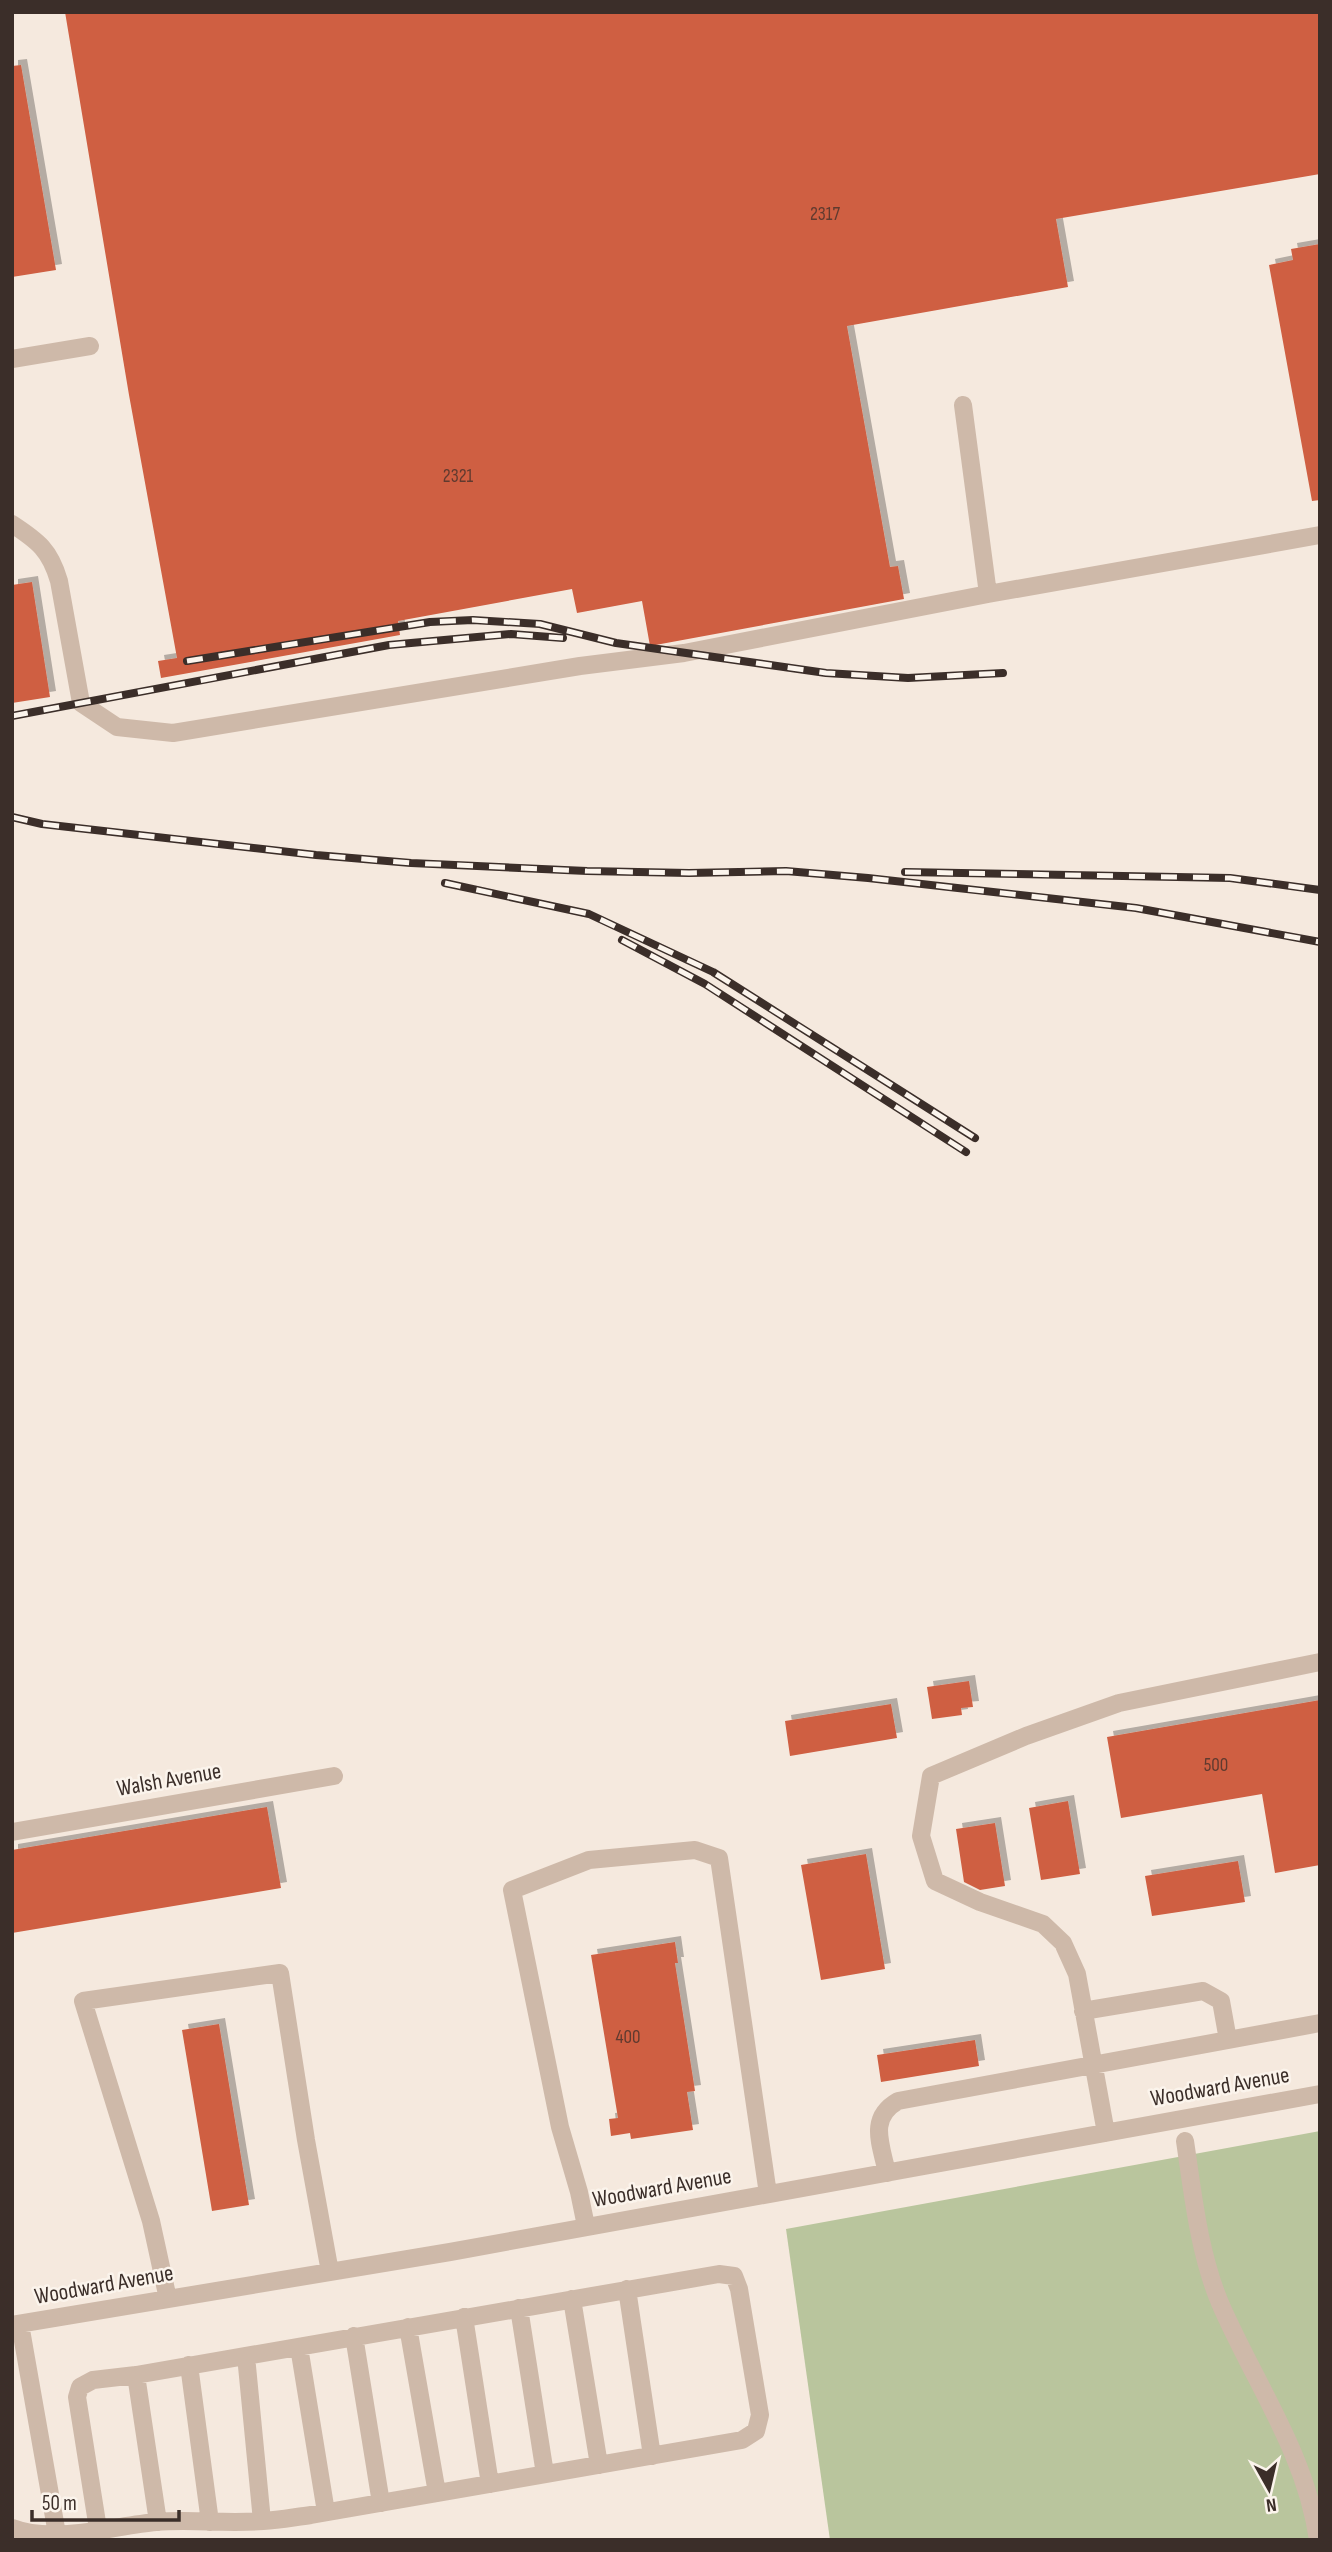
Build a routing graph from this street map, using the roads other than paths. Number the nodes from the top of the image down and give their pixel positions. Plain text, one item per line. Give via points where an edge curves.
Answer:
1 (90, 346) dead end
2 (12, 359) edge
3 (963, 405) dead end
4 (12, 524) edge
5 (1320, 535) edge
6 (988, 594) junction
7 (1320, 1662) edge
8 (334, 1776) dead end
9 (12, 1832) edge
10 (1083, 2011) junction
11 (1320, 2023) edge
12 (1228, 2040) junction
13 (1093, 2064) junction
14 (1320, 2094) edge
15 (1106, 2133) junction
16 (1185, 2141) dead end
17 (887, 2173) junction
18 (768, 2194) junction
19 (586, 2226) junction
20 (330, 2272) junction
21 (627, 2289) junction
22 (168, 2299) junction
23 (572, 2299) junction
24 (519, 2308) junction
25 (464, 2317) junction
26 (16, 2325) edge
27 (408, 2327) junction
28 (354, 2336) junction
29 (299, 2347) junction
30 (246, 2356) junction
31 (189, 2365) junction
32 (136, 2375) junction
33 (652, 2456) junction
34 (599, 2465) junction
35 (545, 2474) junction
36 (490, 2484) junction
37 (437, 2493) junction
38 (381, 2503) junction
39 (326, 2512) junction
40 (262, 2521) junction
41 (158, 2522) junction
42 (210, 2522) junction
43 (12, 2528) edge
44 (99, 2529) junction
45 (57, 2534) junction
46 (1318, 2540) edge

1 - 2 street
3 - 6 street
4 - 6 street via 38,541 53,561 81,703 117,727 173,733 684,653
5 - 6 street
7 - 10 street via 1119,1703 931,1776 921,1836 935,1881 1043,1924 1063,1943 1077,1974
8 - 9 street, Walsh Avenue
10 - 12 street via 1203,1991 1221,2001
10 - 13 street
11 - 12 street
12 - 13 street
13 - 15 street
13 - 17 street via 898,2101 885,2108 878,2123
14 - 15 street, Woodward Avenue
15 - 17 street, Woodward Avenue
16 - 46 street via 1208,2269 1302,2473 1314,2508
17 - 18 street, Woodward Avenue
18 - 19 street, Woodward Avenue
18 - 19 street via 719,1858 695,1850 589,1860 512,1890 560,2127
19 - 20 street, Woodward Avenue
20 - 22 street, Woodward Avenue
20 - 22 street via 281,1973 83,2001 151,2221
21 - 23 street
21 - 33 street
21 - 33 street via 719,2274 734,2276 760,2416 756,2431 743,2440
22 - 26 street, Woodward Avenue
23 - 24 street
23 - 34 street
24 - 25 street
24 - 35 street
25 - 27 street
25 - 36 street
26 - 45 street
27 - 28 street
27 - 37 street
28 - 29 street
28 - 38 street
29 - 30 street
29 - 39 street
30 - 31 street
30 - 40 street
31 - 32 street
31 - 42 street
32 - 41 street
32 - 44 street via 93,2380 80,2386 77,2398
33 - 34 street
34 - 35 street
35 - 36 street
36 - 37 street
37 - 38 street
38 - 39 street
39 - 40 street
40 - 42 street
41 - 42 street
41 - 44 street
43 - 45 street
44 - 45 street

